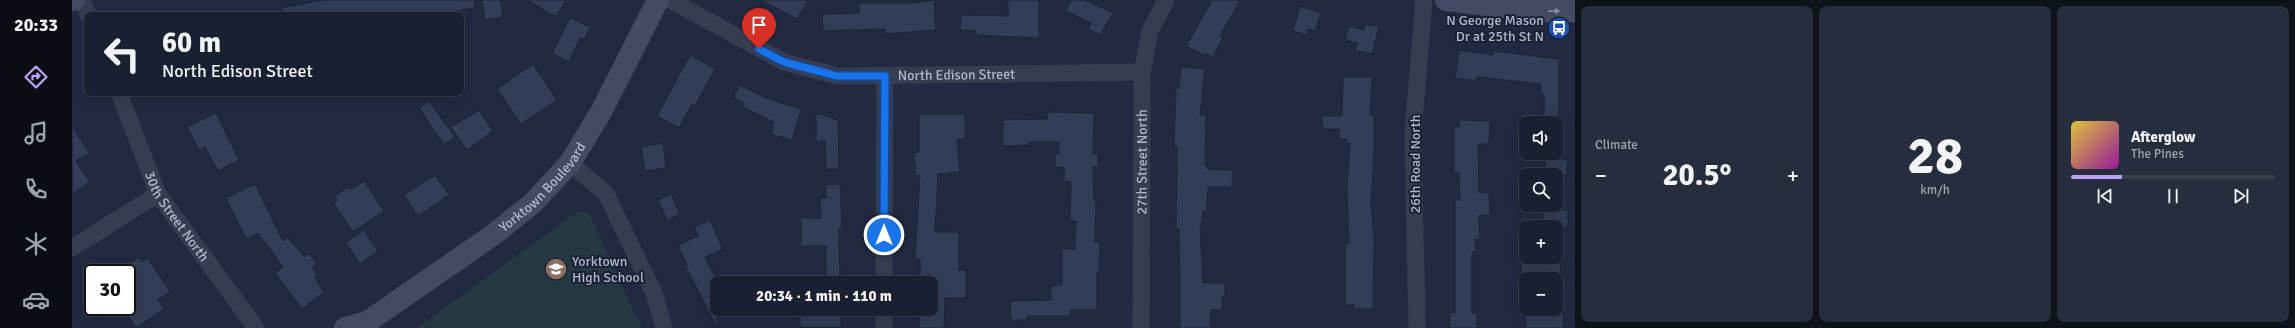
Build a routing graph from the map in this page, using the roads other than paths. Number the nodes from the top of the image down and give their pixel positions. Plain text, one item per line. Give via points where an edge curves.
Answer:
1 (82, 0) edge
2 (658, 0) edge
3 (670, 0) edge
4 (1166, 0) edge
5 (1424, 0) edge
6 (1446, 0) edge
7 (1575, 10) edge
8 (87, 12) edge
9 (1142, 72) junction
10 (885, 76) junction
11 (120, 96) edge
12 (570, 163) junction
13 (158, 194) junction
14 (72, 248) edge
15 (884, 276) edge
16 (884, 316) edge
17 (365, 325) edge
18 (256, 328) edge
19 (345, 328) edge
20 (664, 328) edge
21 (884, 328) edge
22 (1140, 328) edge
23 (1417, 328) edge

1 - 8 street
2 - 12 street, Yorktown Boulevard via 601,112
3 - 10 street, North Edison Street via 784,62 837,76
4 - 9 street, 27th Street North via 1150,31
5 - 23 street, 26th Road North via 1413,133
6 -> 7 street via 1536,11
9 - 10 street, North Edison Street
9 - 22 street, 27th Street North
10 - 15 street
11 - 13 street, 30th Street North
12 - 17 street, Yorktown Boulevard via 533,203 493,235
12 - 20 street via 606,194 654,293
13 - 14 street
13 - 18 street, 30th Street North
16 - 21 street
17 - 19 street, Yorktown Boulevard

